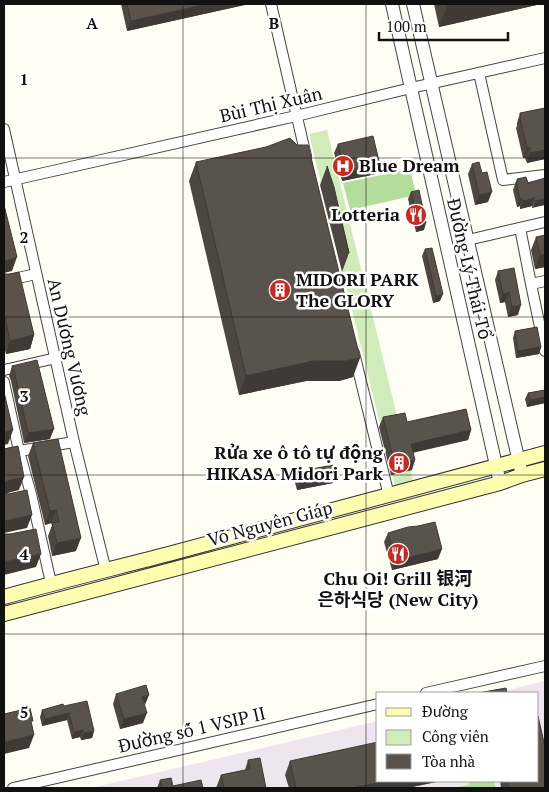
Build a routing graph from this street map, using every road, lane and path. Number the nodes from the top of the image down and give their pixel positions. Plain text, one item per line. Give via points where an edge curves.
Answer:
1 (271, 4) edge
2 (392, 4) edge
3 (413, 4) edge
4 (545, 58) edge
5 (479, 73) junction
6 (431, 84) junction
7 (411, 88) junction
8 (296, 116) junction
9 (4, 134) edge
10 (309, 168) edge
11 (545, 175) edge
12 (15, 180) junction
13 (4, 182) edge
14 (545, 222) edge
15 (520, 228) junction
16 (468, 240) junction
17 (36, 274) junction
18 (4, 281) edge
19 (545, 281) edge
20 (531, 284) junction
21 (351, 342) edge
22 (545, 351) edge
23 (56, 358) junction
24 (4, 370) edge
25 (4, 382) edge
26 (7, 410) edge
27 (74, 442) junction
28 (19, 451) junction
29 (545, 453) edge
30 (4, 455) edge
31 (519, 460) junction
32 (496, 466) junction
33 (545, 469) edge
34 (522, 475) junction
35 (500, 483) junction
36 (389, 496) junction
37 (106, 571) junction
38 (52, 583) junction
39 (4, 596) edge
40 (4, 614) edge
41 (545, 666) edge
42 (430, 692) edge
43 (376, 704) edge
44 (13, 788) edge

1 - 8 street
2 - 7 street, Đường Lý Thái Tổ
3 - 6 street, Đường Lý Thái Tổ
4 - 5 street, Bùi Thị Xuân
5 - 6 street, Bùi Thị Xuân
5 - 11 street via 503,180
6 - 7 street, Bùi Thị Xuân
6 - 16 street, Đường Lý Thái Tổ
7 - 8 street, Bùi Thị Xuân
7 - 32 street, Đường Lý Thái Tổ
8 - 10 street
8 - 12 street, Bùi Thị Xuân
9 - 12 street, An Dương Vương
12 - 13 street, Bùi Thị Xuân
12 - 17 street, An Dương Vương
14 - 15 street
15 - 16 street
15 - 20 street
16 - 31 street, Đường Lý Thái Tổ
17 - 18 street
17 - 23 street, An Dương Vương
19 - 20 street
20 - 22 street
21 - 36 street
23 - 24 street
23 - 27 street, An Dương Vương
25 - 26 street
26 - 28 street
27 - 28 street
27 - 37 street, An Dương Vương
28 - 30 street
28 - 38 street via 26,495
29 - 31 main road, Võ Nguyên Giáp
31 - 32 main road, Võ Nguyên Giáp
31 - 34 street, Đường Lý Thái Tổ
32 - 35 street, Đường Lý Thái Tổ
32 - 36 main road, Võ Nguyên Giáp
33 - 34 main road, Võ Nguyên Giáp
34 - 35 main road, Võ Nguyên Giáp
35 - 40 main road, Võ Nguyên Giáp
36 - 37 main road, Võ Nguyên Giáp
37 - 38 main road, Võ Nguyên Giáp
38 - 39 main road, Võ Nguyên Giáp
41 - 42 street
43 - 44 street, Đường số 1 VSIP II

